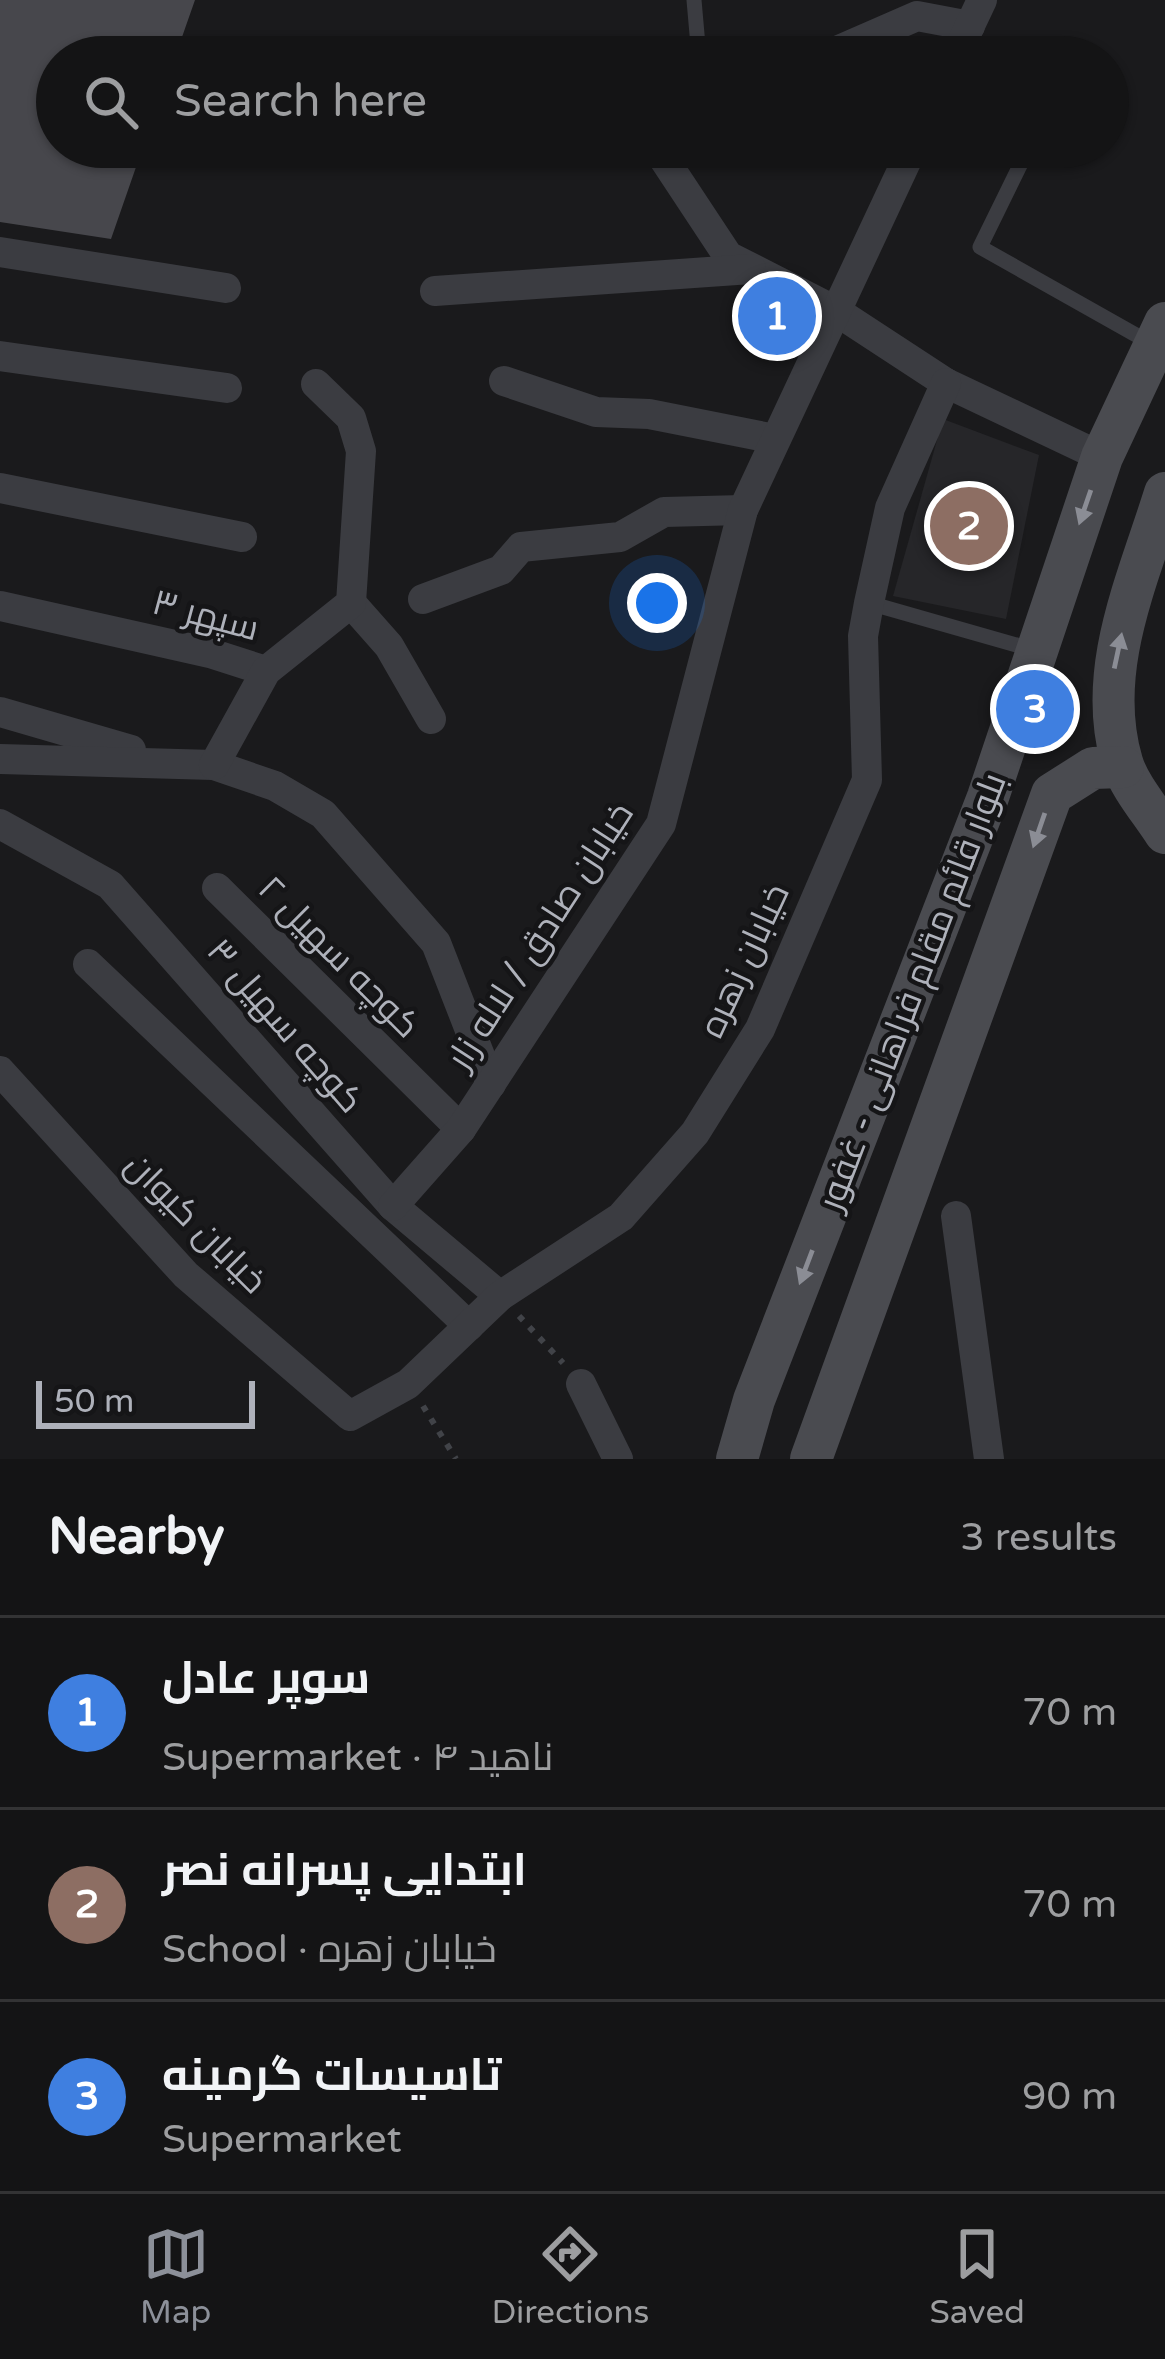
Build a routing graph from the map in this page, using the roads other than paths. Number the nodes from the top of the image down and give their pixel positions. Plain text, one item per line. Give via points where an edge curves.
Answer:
1 (694, 0) edge
2 (917, 8) edge
3 (976, 13) edge
4 (697, 36) edge
5 (863, 36) edge
6 (670, 168) edge
7 (903, 168) edge
8 (1018, 168) edge
9 (0, 252) edge
10 (757, 269) junction
11 (226, 288) dead end
12 (435, 291) dead end
13 (836, 311) junction
14 (1160, 334) edge
15 (0, 356) edge
16 (504, 381) dead end
17 (946, 383) junction
18 (316, 384) dead end
19 (227, 388) dead end
20 (775, 440) junction
21 (1102, 457) junction
22 (0, 488) edge
23 (1165, 493) edge
24 (743, 510) junction
25 (242, 538) dead end
26 (424, 598) dead end
27 (351, 603) junction
28 (869, 603) junction
29 (0, 606) edge
30 (1037, 651) junction
31 (266, 671) junction
32 (0, 712) edge
33 (431, 719) dead end
34 (0, 759) edge
35 (166, 760) junction
36 (214, 765) junction
37 (1123, 766) junction
38 (0, 824) edge
39 (1165, 833) edge
40 (217, 888) dead end
41 (88, 964) dead end
42 (0, 1071) edge
43 (491, 1084) junction
44 (461, 1129) junction
45 (393, 1206) junction
46 (956, 1216) dead end
47 (500, 1296) junction
48 (469, 1326) junction
49 (581, 1384) road end
50 (350, 1416) joint
51 (618, 1459) edge
52 (736, 1459) edge
53 (811, 1459) edge
54 (989, 1459) edge

1 - 4 lane
2 - 3 street
2 - 5 street
6 - 10 street via 728,256
7 - 13 street, خیابان صادق / لاله زار
8 - 14 lane via 980,247
9 - 11 street
10 - 12 street
10 - 13 street
13 - 17 street
13 - 20 street, خیابان صادق / لاله زار
14 - 21 main road, بلوار قائم مقام فراهانی - غفور
15 - 19 street
16 - 20 street via 596,412 649,414
17 - 21 street
17 - 28 street, خیابان زهره via 890,508
18 - 27 street via 351,418 361,451
20 - 24 street, خیابان صادق / لاله زار
21 -> 30 main road, بلوار قائم مقام فراهانی - غفور
22 - 25 street
37 -> 23 main road via 1112,708 1115,655
24 - 26 street via 664,512 620,537 521,547 501,570
24 - 43 street, خیابان صادق / لاله زار via 662,824
27 - 31 street, سپهر ۳
27 - 33 street via 389,646
28 - 30 lane
28 - 47 street, خیابان زهره via 868,780 760,1029 695,1133 621,1217
29 - 31 street, سپهر ۳
30 -> 52 main road, بلوار قائم مقام فراهانی - غفور
31 - 36 street
32 - 35 street
34 - 35 street
35 - 36 street
36 - 43 street via 323,814 436,944
37 - 39 main road
37 -> 53 main road, بلوار قائم مقام فراهانی - غفور via 1093,768 1052,794
38 - 45 street, کوچه سهیل ۳ via 110,885
40 - 44 street, کوچه سهیل ۲
41 - 48 street
42 - 50 street, خیابان کیوان via 186,1275
43 - 44 street, خیابان صادق / لاله زار
44 - 45 street, خیابان صادق / لاله زار
45 - 47 street, کوچه سهیل ۳
46 - 54 street
47 - 48 street, خیابان زهره
48 - 50 street, خیابان زهره via 408,1384
49 - 51 street

